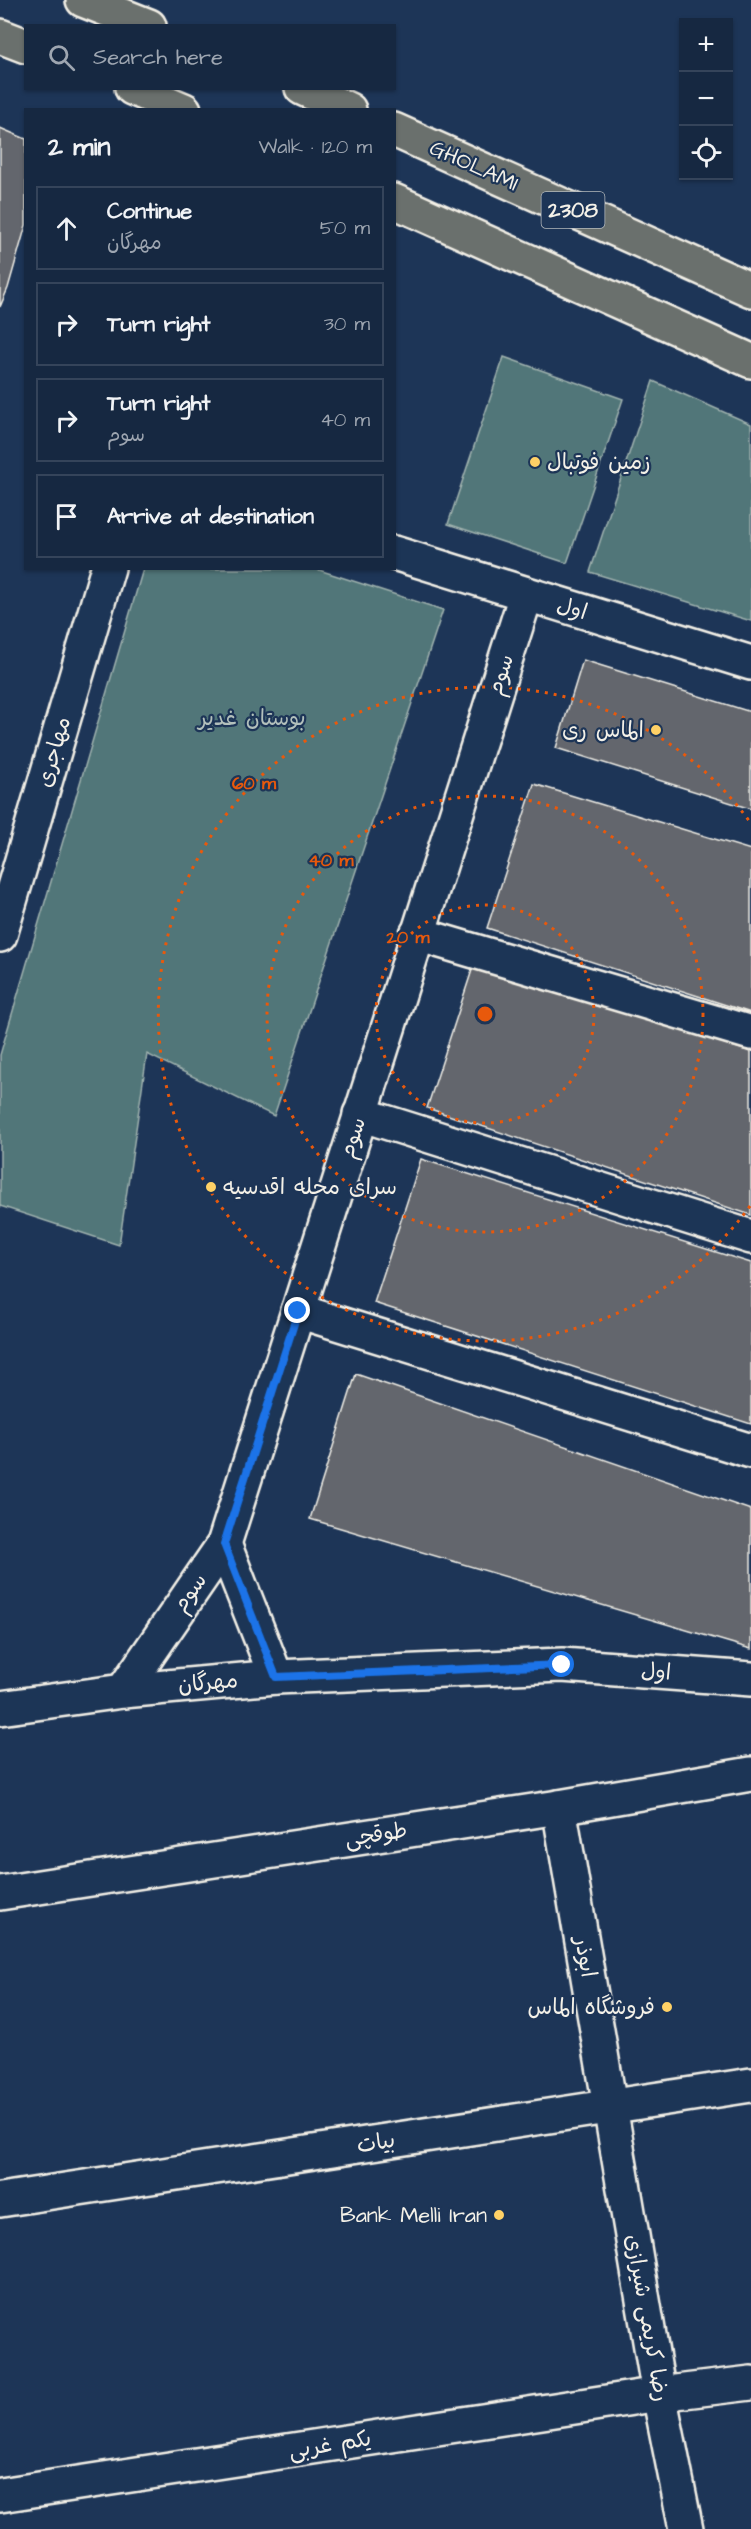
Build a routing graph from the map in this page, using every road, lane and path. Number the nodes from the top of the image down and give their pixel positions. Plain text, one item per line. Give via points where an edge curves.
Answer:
1 (83, 0) edge
2 (130, 13) edge
3 (0, 36) edge
4 (24, 45) edge
5 (137, 90) edge
6 (306, 90) edge
7 (179, 108) edge
8 (345, 108) edge
9 (396, 131) edge
10 (396, 202) edge
11 (751, 290) edge
12 (751, 361) edge
13 (396, 554) edge
14 (107, 570) edge
15 (526, 595) junction
16 (751, 663) edge
17 (1, 926) edge
18 (417, 934) junction
19 (751, 1033) edge
20 (360, 1114) junction
21 (751, 1237) edge
22 (298, 1311) junction
23 (751, 1451) edge
24 (224, 1544) junction
25 (562, 1665) joint
26 (276, 1677) junction
27 (751, 1678) edge
28 (123, 1691) junction
29 (0, 1708) edge
30 (751, 1774) edge
31 (559, 1807) junction
32 (0, 1893) edge
33 (751, 2085) edge
34 (611, 2107) junction
35 (0, 2200) edge
36 (751, 2383) edge
37 (659, 2394) junction
38 (0, 2495) edge
39 (687, 2529) edge

1 - 2 main road
3 - 4 main road
5 - 7 main road
6 - 8 main road
9 - 11 main road, GHOLAMI / 2308
10 - 12 main road
13 - 15 street, اول
14 - 17 street, مهاجری
15 - 16 street, اول
15 - 18 street, سوم
18 - 19 street
18 - 20 street, سوم
20 - 21 street
20 - 22 street, سوم
22 - 23 street
22 - 24 street, سوم
24 - 26 street
24 - 28 street, سوم
25 - 26 street, مهرگان
25 - 27 street, اول
26 - 28 street, مهرگان
28 - 29 street, مهرگان
30 - 31 street, طوقچی
31 - 32 street, طوقچی
31 - 34 street, ابوذر
33 - 34 street, بیات
34 - 35 street, بیات
34 - 37 street, رضا کریمی شیرازی
36 - 37 street, یکم غربی
37 - 38 street, یکم غربی
37 - 39 street, رضا کریمی شیرازی

